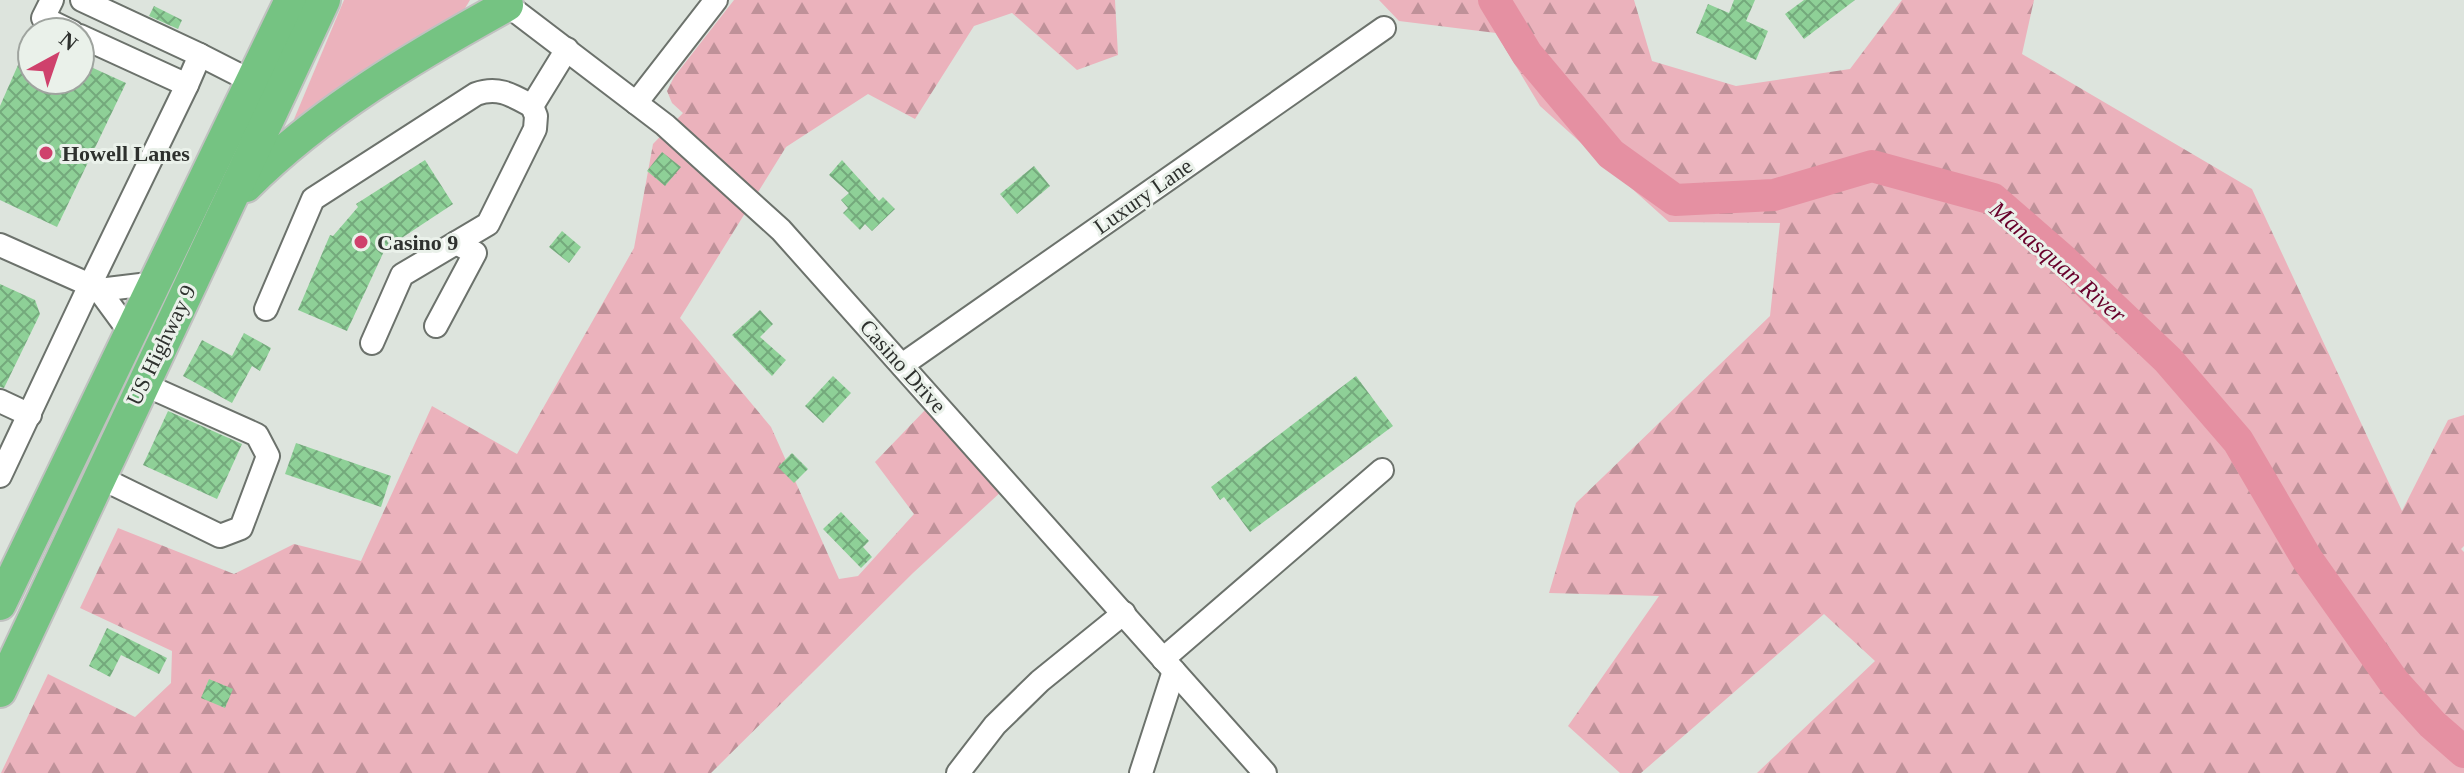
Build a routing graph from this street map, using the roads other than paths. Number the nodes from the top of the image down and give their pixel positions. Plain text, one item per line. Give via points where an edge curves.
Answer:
1 (82, 0) edge
2 (291, 0) edge
3 (324, 0) edge
4 (716, 0) edge
5 (506, 2) edge
6 (1384, 28) dead end
7 (96, 43) edge
8 (567, 49) junction
9 (200, 55) junction
10 (253, 82) junction
11 (187, 85) junction
12 (636, 103) junction
13 (532, 106) junction
14 (230, 202) junction
15 (456, 243) junction
16 (0, 245) edge
17 (157, 283) junction
18 (94, 287) junction
19 (266, 309) dead end
20 (436, 326) dead end
21 (132, 335) junction
22 (372, 343) dead end
23 (902, 365) junction
24 (143, 384) junction
25 (0, 401) edge
26 (30, 415) junction
27 (2, 466) edge
28 (1382, 470) dead end
29 (99, 477) junction
30 (3, 590) edge
31 (1124, 613) junction
32 (1168, 665) junction
33 (0, 691) edge
34 (958, 773) edge
35 (1141, 773) edge
36 (1265, 773) edge

1 - 9 street
2 - 10 highway, US Highway 9
3 - 14 highway, US Highway 9
4 - 12 street
5 - 8 street, Casino Drive
5 - 14 highway via 336,109 285,147
6 - 23 street, Luxury Lane
7 - 11 street
8 - 12 street, Casino Drive
8 - 13 street
9 - 10 street
9 - 11 street
10 - 17 highway, US Highway 9
11 - 18 street
12 - 23 street, Casino Drive via 781,230
13 - 15 street via 535,129 488,224
13 - 19 street via 505,91 476,94 313,199
14 - 24 highway, US Highway 9
15 - 20 street via 475,253
15 - 22 street via 402,275
16 - 18 street
17 - 18 street
17 - 21 highway, US Highway 9
18 - 21 street
18 - 26 street
21 - 30 highway, US Highway 9
23 - 31 street, Casino Drive
24 - 29 highway, US Highway 9
24 - 29 street via 257,435 268,456 241,528 220,536
25 - 26 street
26 - 27 street
28 - 32 street
29 - 33 highway, US Highway 9
31 - 32 street, Casino Drive
31 - 34 street via 1040,681 995,725
32 - 35 street
32 - 36 street, Casino Drive

